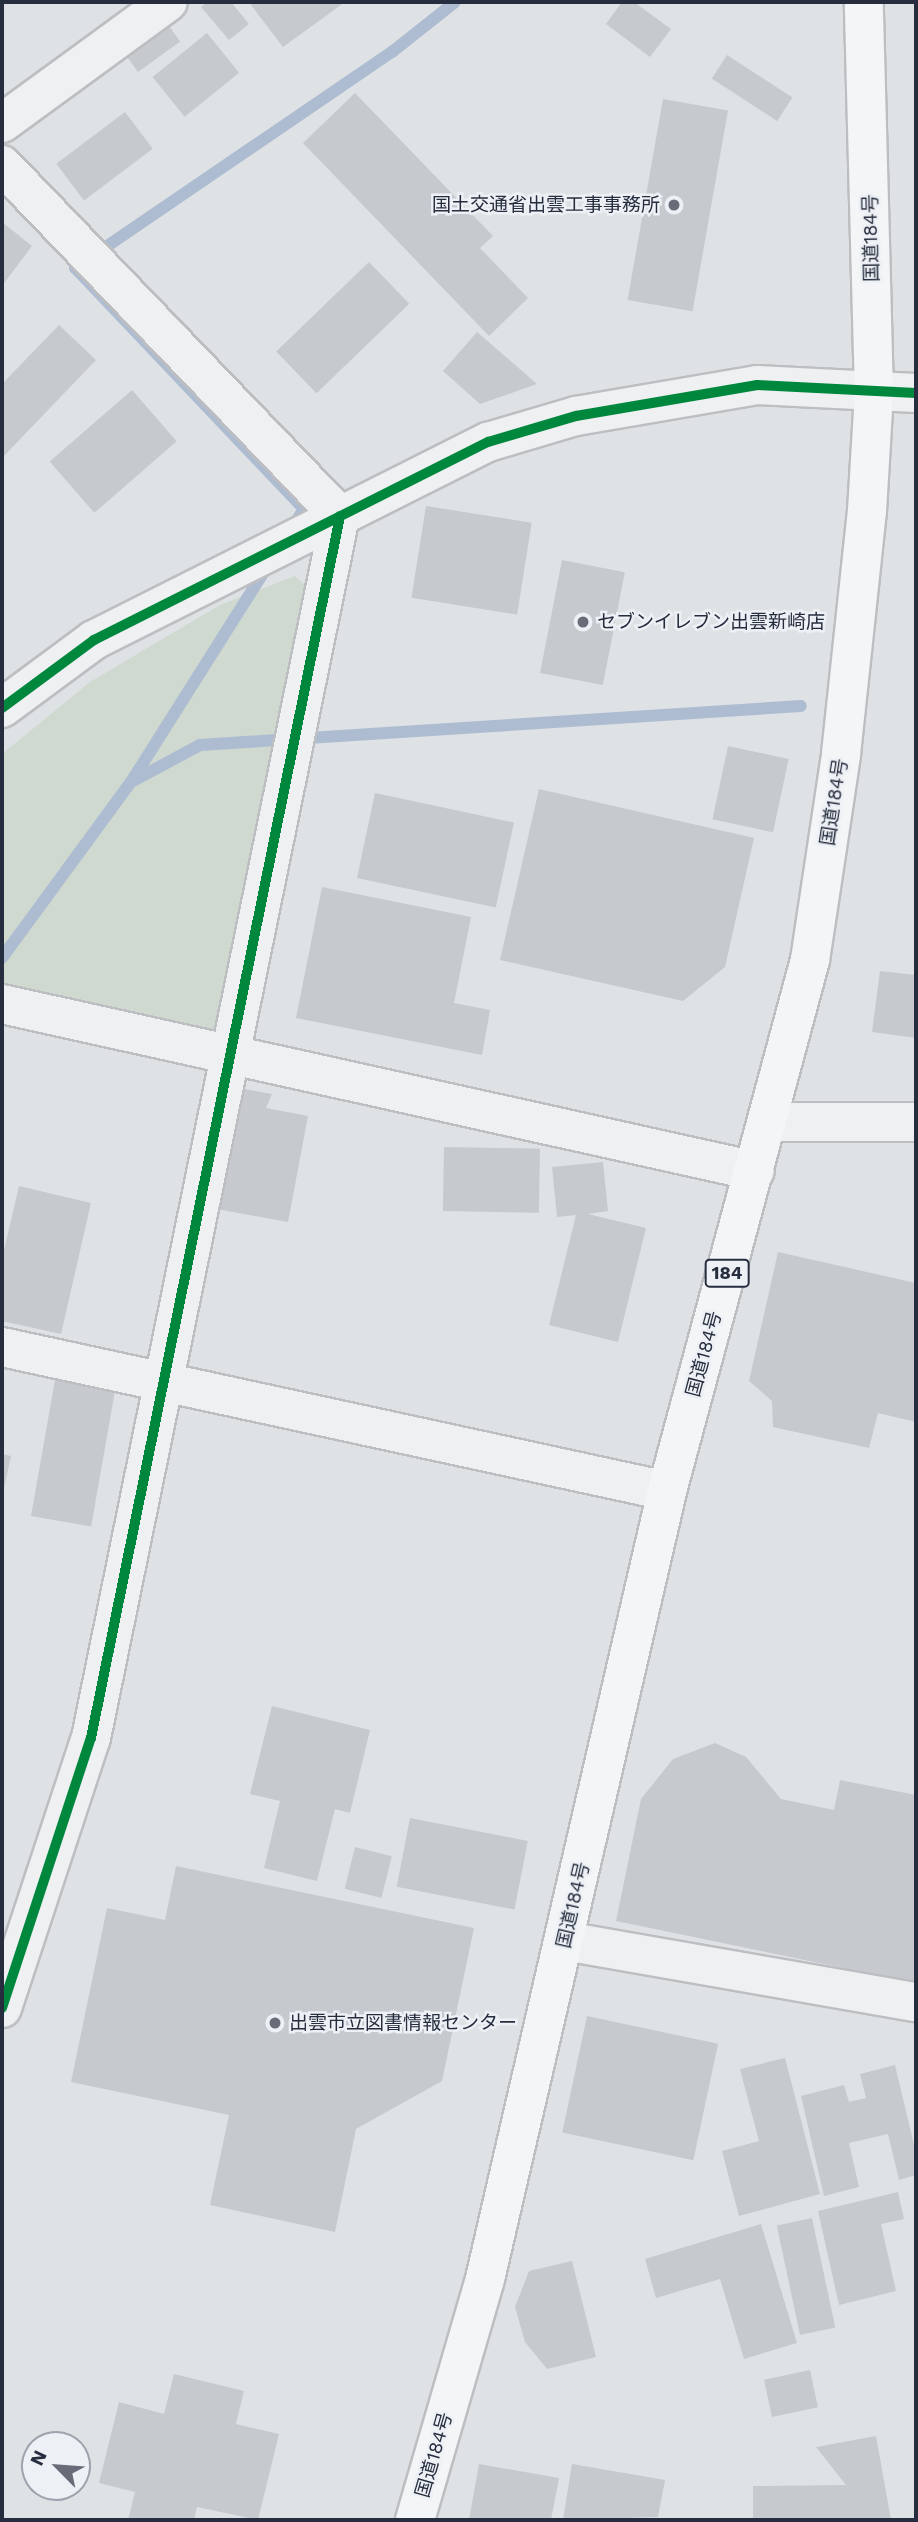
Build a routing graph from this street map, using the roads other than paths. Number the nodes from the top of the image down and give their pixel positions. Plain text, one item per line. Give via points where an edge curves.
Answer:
1 (167, 2) edge
2 (864, 2) edge
3 (2, 123) edge
4 (2, 165) edge
5 (916, 393) edge
6 (874, 394) junction
7 (340, 516) junction
8 (2, 708) edge
9 (2, 1004) edge
10 (234, 1052) junction
11 (768, 1122) junction
12 (916, 1122) edge
13 (755, 1171) junction
14 (2, 1347) edge
15 (168, 1381) junction
16 (667, 1491) junction
17 (565, 1941) junction
18 (916, 2002) edge
19 (2, 2008) edge
20 (415, 2520) edge

1 - 3 street
2 - 6 highway, 国道184号 / 184
4 - 7 street
5 - 6 street
6 - 7 street via 757,385 576,416 488,442
6 - 11 highway, 国道184号 / 184 via 841,754 810,960
7 - 8 street via 94,640
7 - 10 street
9 - 10 street
10 - 13 street
10 - 15 street
11 - 12 street
11 - 13 highway, 国道184号 / 184
13 - 16 highway, 国道184号 / 184
14 - 15 street
15 - 16 street
15 - 19 street via 91,1738
16 - 17 highway, 国道184号 / 184
17 - 18 street
17 - 20 highway, 国道184号 / 184 via 485,2279

